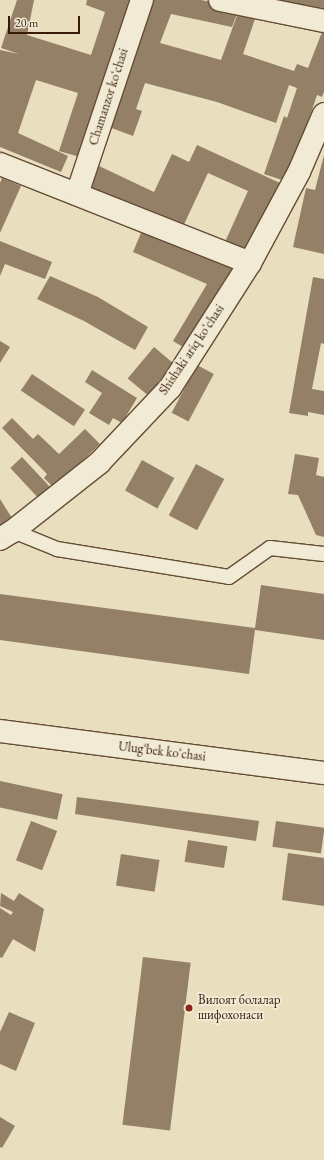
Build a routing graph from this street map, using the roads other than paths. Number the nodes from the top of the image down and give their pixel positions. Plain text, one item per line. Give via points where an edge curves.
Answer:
1 (142, 0) edge
2 (220, 0) edge
3 (324, 21) edge
4 (324, 114) edge
5 (0, 164) edge
6 (77, 194) junction
7 (250, 263) junction
8 (7, 535) edge
9 (324, 554) edge
10 (0, 731) edge
11 (324, 773) edge

1 - 6 street, Chamanzor koʻchasi
2 - 3 street
4 - 7 street, Shishaki ariq koʻchasi via 299,172
5 - 6 street
6 - 7 street
7 - 8 street, Shishaki ariq koʻchasi via 170,388 99,463
8 - 9 lane via 58,548 230,578 270,548
10 - 11 street, Ulugʻbek koʻchasi

